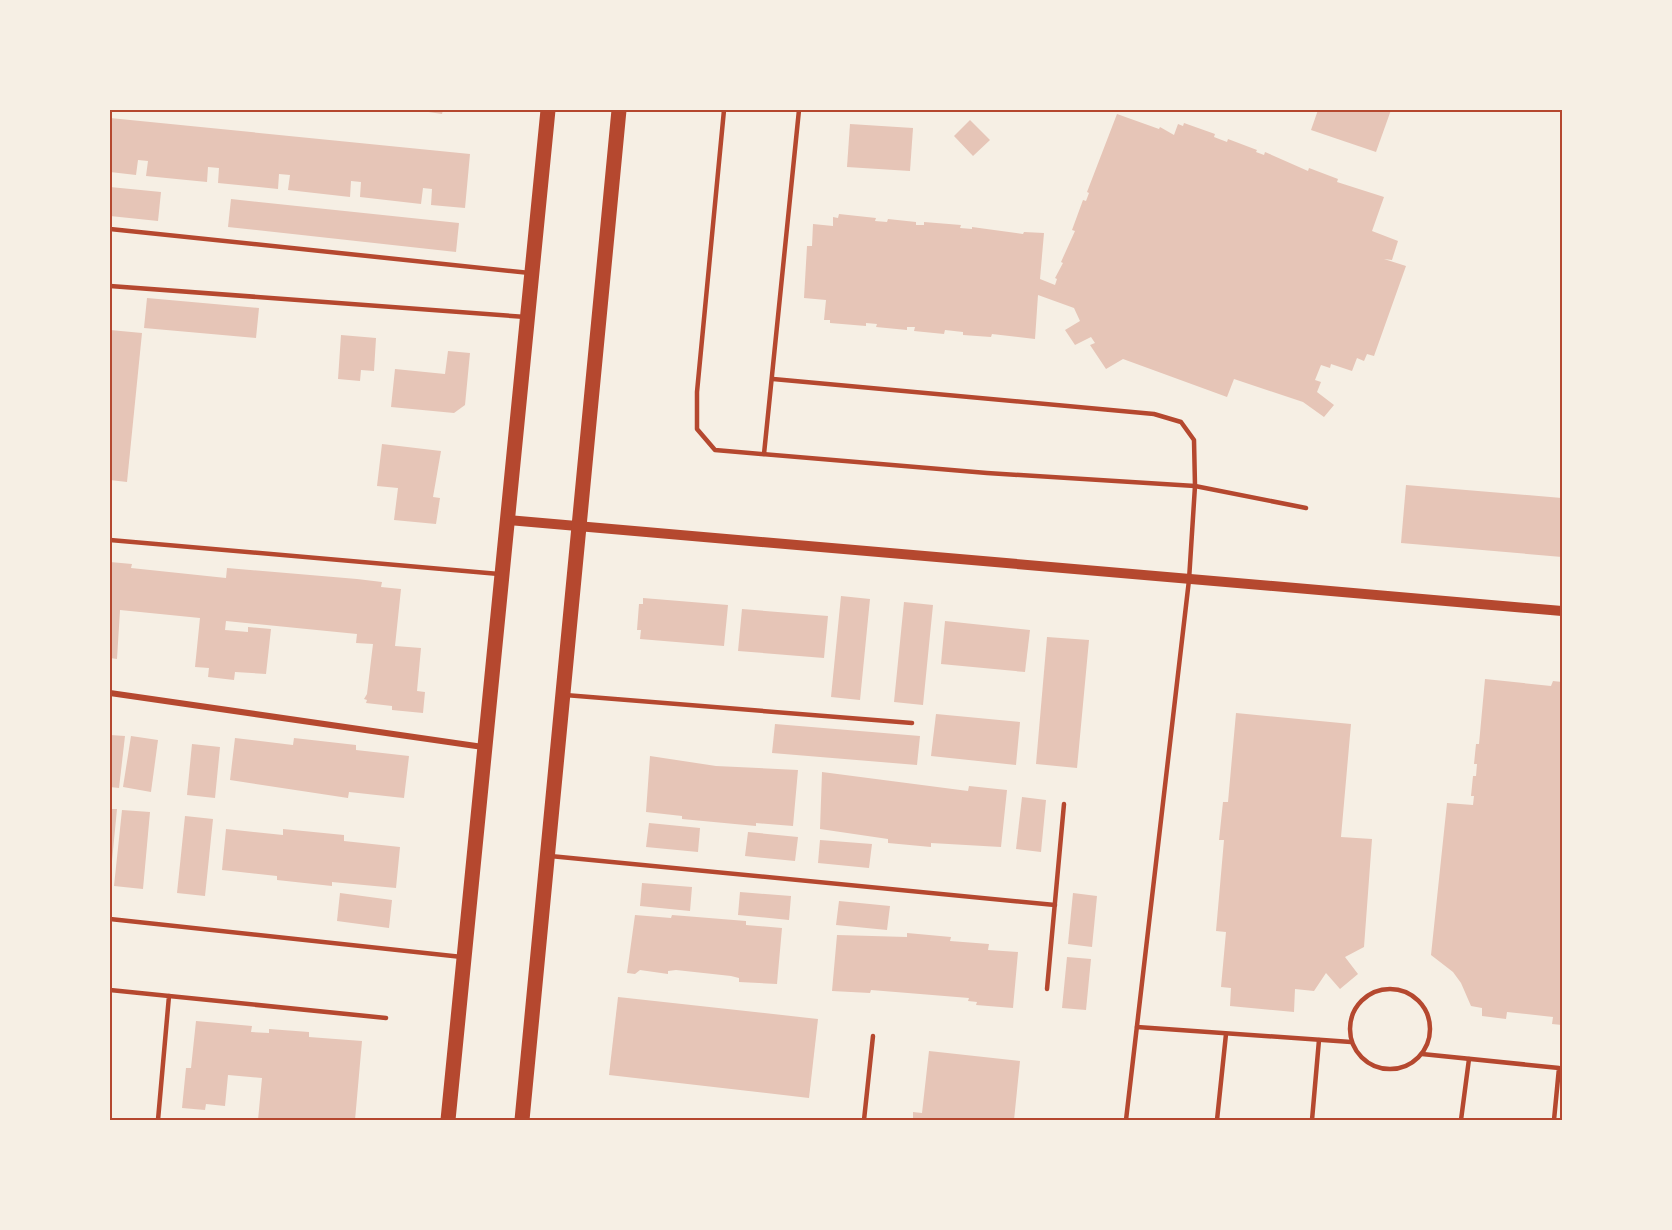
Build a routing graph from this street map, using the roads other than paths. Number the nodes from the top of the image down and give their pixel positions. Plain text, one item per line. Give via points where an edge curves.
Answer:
1 (548, 110) edge
2 (619, 110) edge
3 (724, 110) edge
4 (799, 110) edge
5 (110, 229) edge
6 (530, 273) junction
7 (110, 286) edge
8 (526, 317) junction
9 (773, 379) junction
10 (764, 454) junction
11 (1195, 486) junction
12 (1306, 508) dead end
13 (507, 520) junction
14 (579, 527) junction
15 (110, 540) edge
16 (501, 574) junction
17 (1189, 580) junction
18 (1563, 611) edge
19 (110, 693) edge
20 (562, 695) junction
21 (912, 723) dead end
22 (483, 747) junction
23 (1064, 804) dead end
24 (547, 856) junction
25 (1054, 905) junction
26 (110, 919) edge
27 (463, 957) junction
28 (1047, 989) dead end
29 (110, 990) edge
30 (169, 996) junction
31 (386, 1017) dead end
32 (1137, 1027) junction
33 (1226, 1034) junction
34 (873, 1036) dead end
35 (1319, 1040) junction
36 (1351, 1042) junction
37 (1422, 1054) junction
38 (1468, 1059) junction
39 (158, 1120) edge
40 (448, 1120) edge
41 (522, 1120) edge
42 (864, 1120) edge
43 (1126, 1120) edge
44 (1217, 1120) edge
45 (1312, 1120) edge
46 (1461, 1120) edge
47 (1554, 1120) edge

1 - 6 main road
2 - 14 main road
3 - 10 lane via 697,392 697,429 715,450
4 - 9 lane
5 - 6 lane
6 - 8 main road
7 - 8 lane
8 - 13 main road
9 - 10 lane
9 - 11 lane via 1154,414 1181,422 1194,440
10 - 11 lane
11 - 12 lane
11 - 17 lane
13 - 14 street
13 - 16 main road
14 - 17 street
14 - 20 main road
15 - 16 lane
16 - 22 main road
17 - 18 street
17 - 32 lane
19 - 22 street
20 - 21 lane
20 - 24 main road
22 - 27 main road
23 - 25 lane
24 - 25 lane
24 - 41 main road
25 - 28 lane
26 - 27 lane
27 - 40 main road
29 - 30 lane
30 - 31 lane
30 - 39 lane
32 - 33 lane
32 - 43 lane
33 - 35 lane
33 - 44 lane
34 - 42 lane
35 - 36 lane
35 - 45 lane
36 - 37 lane via 1364,1060 1383,1069 1397,1069
36 - 37 lane via 1352,1013 1360,1001 1372,992 1398,989 1421,1002 1428,1014 1431,1028
37 - 38 lane
38 - 46 lane
38 - 47 lane via 1559,1068

